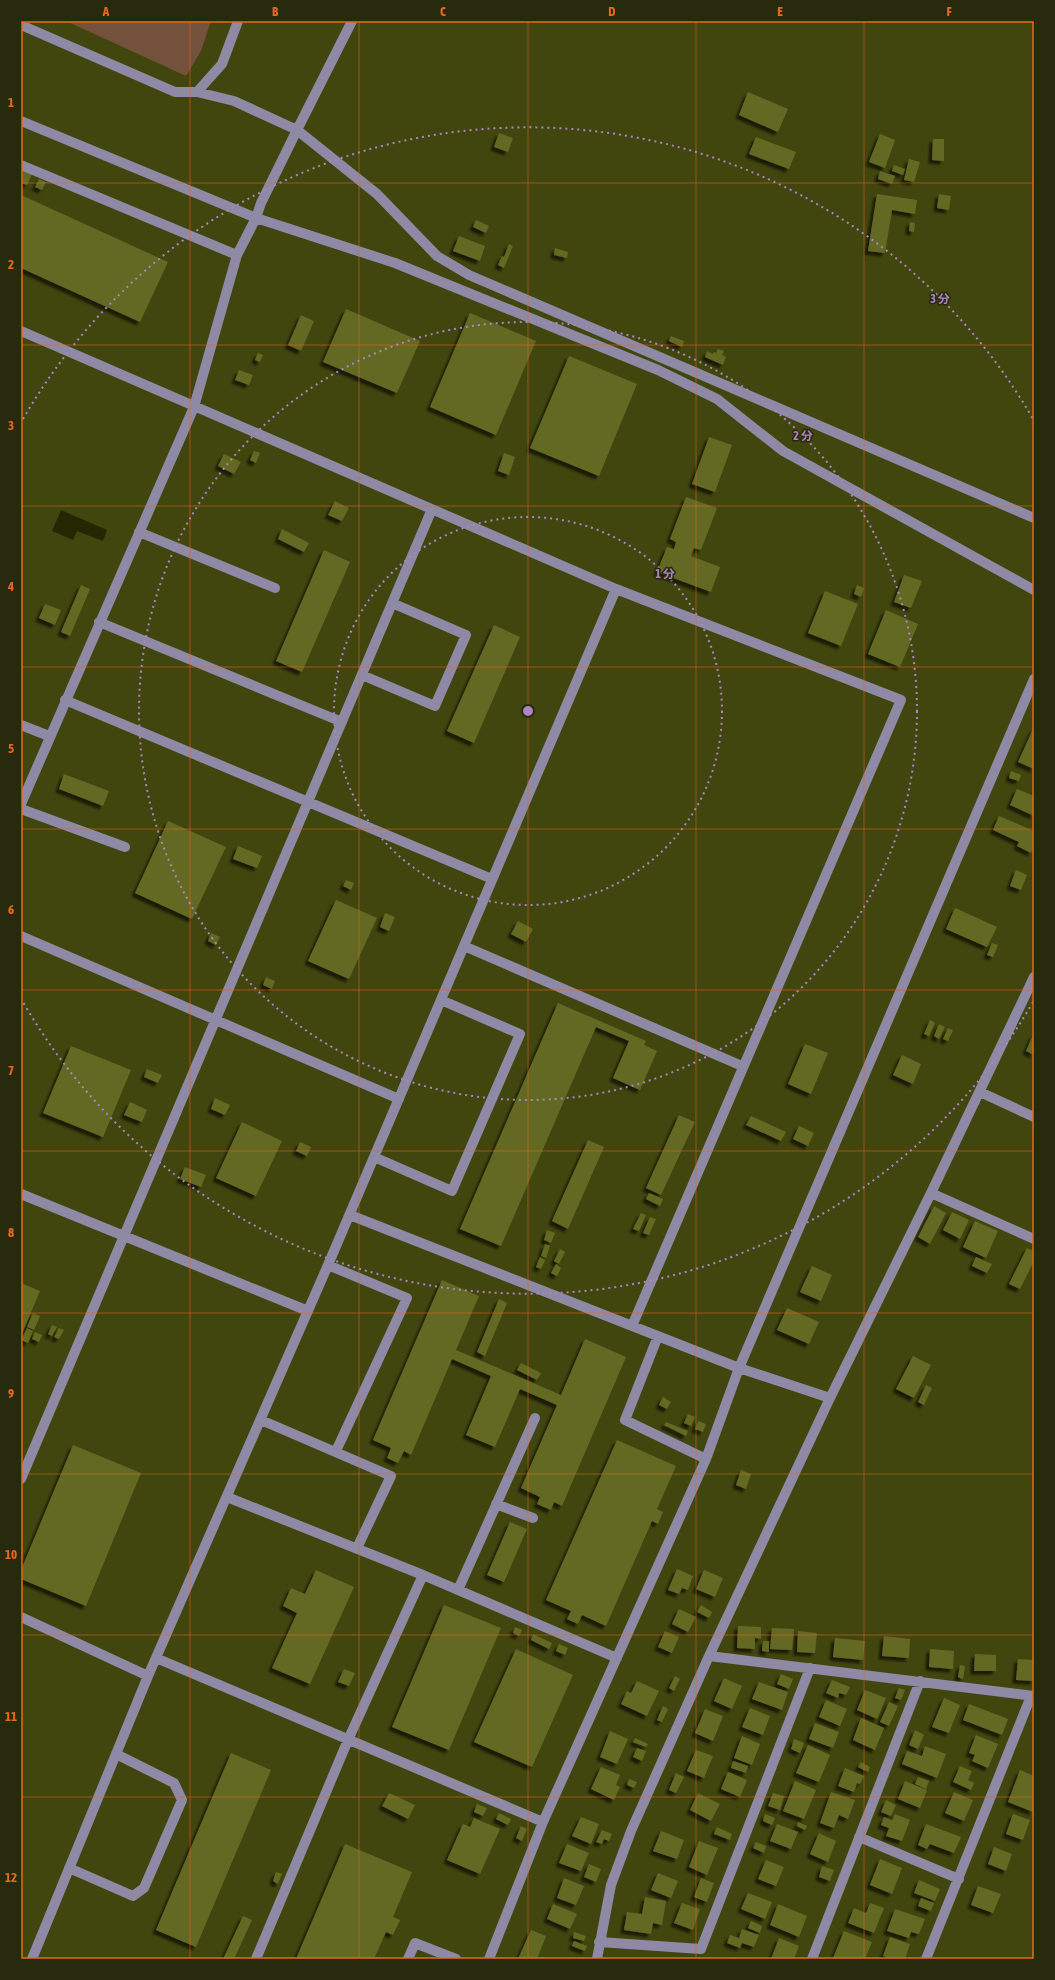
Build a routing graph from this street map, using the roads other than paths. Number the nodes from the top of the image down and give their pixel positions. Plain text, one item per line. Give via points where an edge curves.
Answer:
1 (238, 21) edge
2 (352, 21) edge
3 (21, 25) edge
4 (197, 92) junction
5 (21, 121) edge
6 (297, 130) junction
7 (21, 165) edge
8 (256, 218) junction
9 (237, 254) junction
10 (21, 331) edge
11 (194, 407) junction
12 (432, 510) junction
13 (1034, 518) edge
14 (139, 532) junction
15 (275, 588) dead end
16 (616, 589) junction
17 (1034, 590) edge
18 (392, 603) junction
19 (100, 622) junction
20 (362, 675) junction
21 (1034, 679) edge
22 (65, 700) junction
23 (342, 722) junction
24 (21, 725) edge
25 (49, 736) junction
26 (308, 802) junction
27 (21, 804) edge
28 (21, 809) edge
29 (125, 847) dead end
30 (492, 880) junction
31 (21, 936) edge
32 (464, 946) junction
33 (1034, 976) edge
34 (441, 1000) junction
35 (215, 1021) junction
36 (742, 1066) junction
37 (980, 1092) junction
38 (399, 1099) junction
39 (1034, 1117) edge
40 (374, 1157) junction
41 (931, 1193) junction
42 (21, 1194) edge
43 (350, 1215) junction
44 (124, 1238) junction
45 (1034, 1239) edge
46 (328, 1265) junction
47 (308, 1311) junction
48 (632, 1326) junction
49 (658, 1336) junction
50 (739, 1368) junction
51 (830, 1398) junction
52 (535, 1418) dead end
53 (261, 1420) junction
54 (336, 1451) junction
55 (706, 1459) junction
56 (21, 1479) edge
57 (227, 1497) junction
58 (496, 1504) junction
59 (533, 1518) dead end
60 (357, 1548) junction
61 (423, 1574) junction
62 (458, 1590) junction
63 (21, 1617) edge
64 (709, 1656) junction
65 (156, 1658) junction
66 (617, 1658) junction
67 (810, 1668) junction
68 (148, 1676) junction
69 (920, 1681) junction
70 (1033, 1696) edge
71 (348, 1740) junction
72 (116, 1754) junction
73 (543, 1822) junction
74 (859, 1837) junction
75 (69, 1868) junction
76 (959, 1879) junction
77 (599, 1942) junction
78 (32, 1959) edge
79 (256, 1959) edge
80 (408, 1959) edge
81 (456, 1959) edge
82 (489, 1959) edge
83 (597, 1959) edge
84 (812, 1959) edge
85 (926, 1959) edge

1 - 4 street via 222,64
2 - 6 street
3 - 4 street via 175,92
4 - 6 street via 234,101
5 - 8 street
6 - 8 street
6 - 13 street via 377,194 437,256 470,275
7 - 9 street
8 - 9 street
8 - 17 street via 395,263 658,370 717,399 784,450
9 - 11 street
10 - 11 street
11 - 12 street
11 - 14 street
12 - 16 street
12 - 18 street
14 - 15 street
14 - 19 street
16 - 30 street
16 - 36 street via 901,700
18 - 20 street
18 - 20 street via 466,635 435,706
19 - 22 street
19 - 23 street
20 - 23 street
21 - 50 street
22 - 25 street
22 - 26 street
23 - 26 street
24 - 25 street
25 - 27 street
26 - 30 street
26 - 35 street
28 - 29 street
30 - 32 street
31 - 35 street
32 - 34 street
32 - 36 street
33 - 37 street
34 - 38 street
34 - 40 street via 520,1034 452,1191
35 - 38 street
35 - 44 street
36 - 48 street
37 - 39 street
37 - 41 street
38 - 40 street
40 - 43 street
41 - 45 street
41 - 51 street
42 - 44 street
43 - 46 street
43 - 48 street
44 - 47 street
44 - 56 street
46 - 47 street
46 - 54 street via 407,1298
47 - 53 street
48 - 49 street
49 - 50 street
49 - 55 street via 625,1420
50 - 51 street
50 - 55 street
51 - 64 street
52 - 58 street
53 - 54 street
53 - 57 street
54 - 60 street via 391,1476
55 - 66 street
57 - 60 street
57 - 65 street
58 - 59 street
58 - 62 street
60 - 61 street
61 - 62 street
61 - 71 street
62 - 66 street
63 - 68 street
64 - 67 street
64 - 77 street via 629,1838 611,1885
65 - 68 street
65 - 71 street
66 - 73 street
67 - 69 street
67 - 77 street via 701,1949
68 - 72 street
69 - 70 street
69 - 74 street
70 - 76 street
71 - 73 street
71 - 79 street
72 - 75 street
72 - 75 street via 174,1783 182,1800 144,1888 133,1896
73 - 82 street
74 - 76 street
74 - 84 street
75 - 78 street
76 - 85 street
77 - 83 street
80 - 81 street via 415,1943

